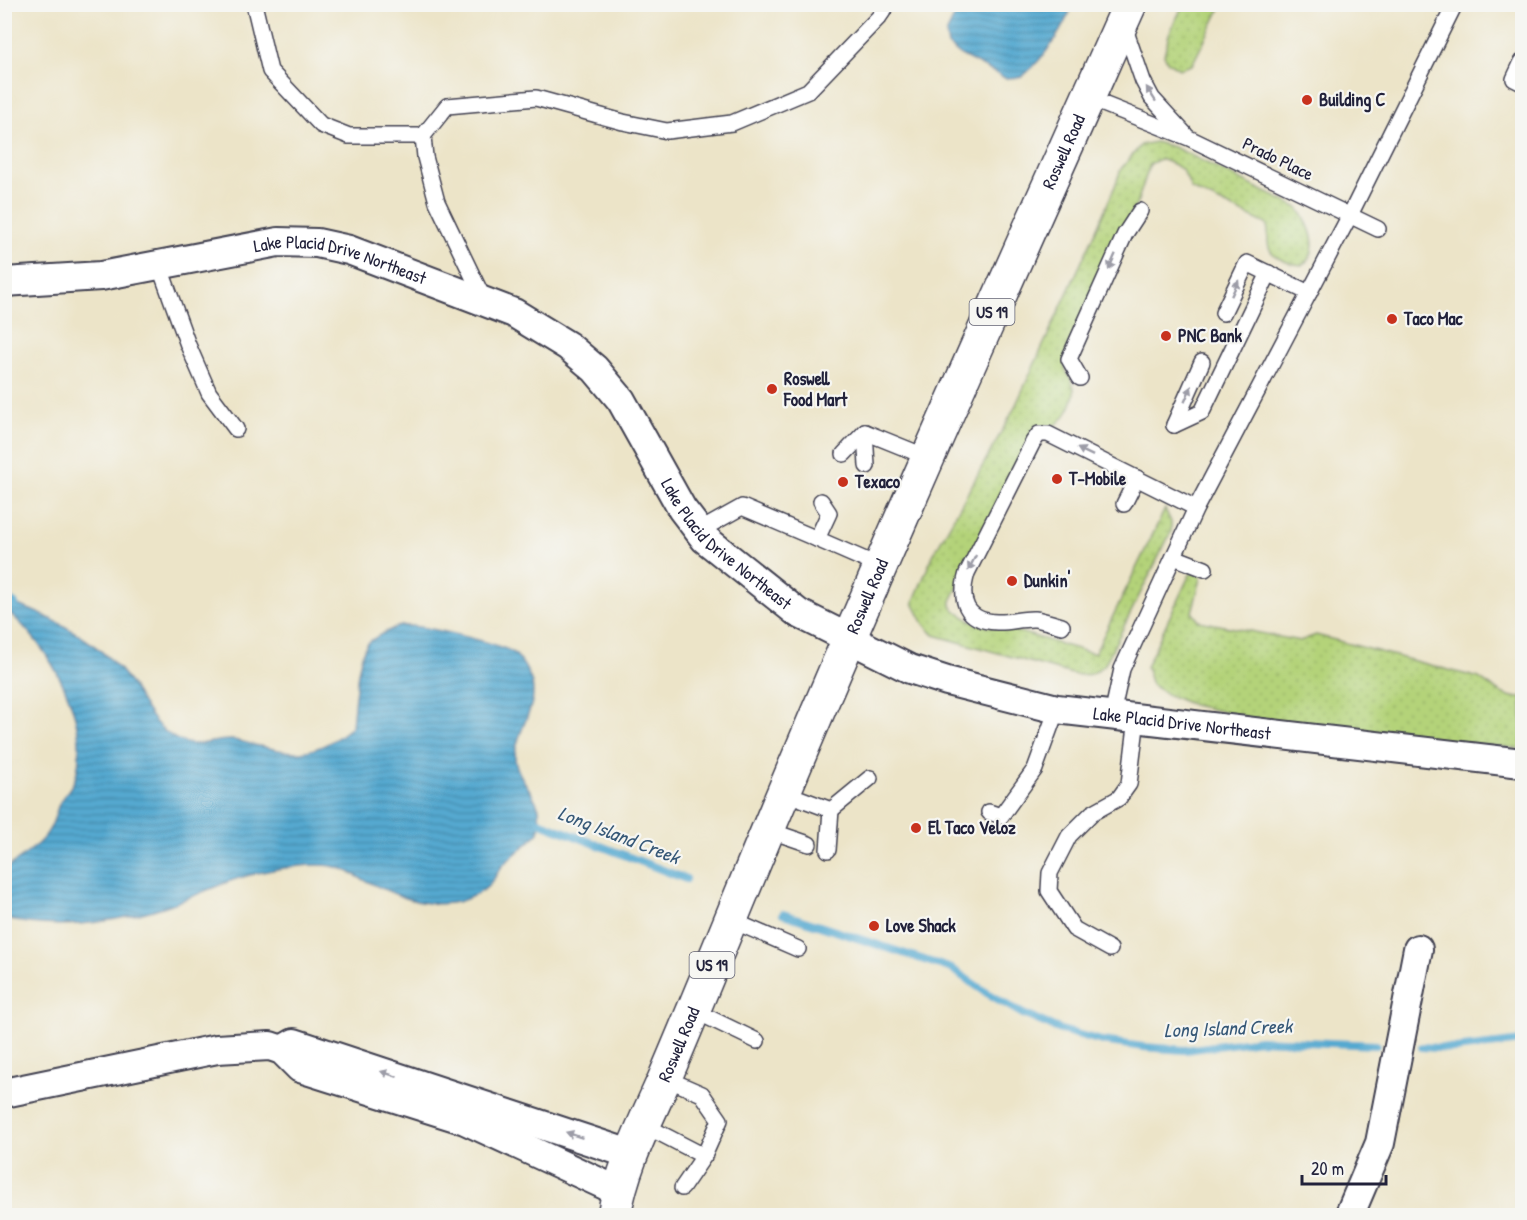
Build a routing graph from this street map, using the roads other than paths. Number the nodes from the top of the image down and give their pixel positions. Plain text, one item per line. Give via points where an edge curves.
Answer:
1 (254, 4) edge
2 (888, 4) edge
3 (1455, 4) edge
4 (1126, 13) edge
5 (1522, 62) edge
6 (1522, 83) edge
7 (1088, 98) junction
8 (423, 136) junction
9 (1189, 138) junction
10 (1140, 211) dead end
11 (1350, 215) junction
12 (1378, 229) dead end
13 (159, 265) junction
14 (1269, 273) junction
15 (4, 282) edge
16 (1309, 293) junction
17 (485, 302) junction
18 (1223, 314) dead end
19 (1202, 362) dead end
20 (1080, 378) dead end
21 (236, 429) dead end
22 (865, 432) junction
23 (843, 454) dead end
24 (927, 457) junction
25 (867, 466) dead end
26 (1137, 478) junction
27 (1124, 504) dead end
28 (832, 508) dead end
29 (1196, 508) junction
30 (699, 531) junction
31 (817, 539) junction
32 (1174, 557) junction
33 (879, 567) junction
34 (1205, 569) dead end
35 (1062, 626) dead end
36 (848, 639) junction
37 (1057, 709) junction
38 (1125, 717) junction
39 (1522, 763) edge
40 (870, 778) dead end
41 (783, 792) junction
42 (831, 810) junction
43 (995, 814) dead end
44 (768, 830) junction
45 (809, 844) dead end
46 (828, 850) dead end
47 (731, 920) junction
48 (798, 949) dead end
49 (1110, 949) dead end
50 (1418, 949) dead end
51 (693, 1010) junction
52 (757, 1041) dead end
53 (665, 1078) junction
54 (4, 1094) edge
55 (469, 1111) junction
56 (644, 1125) junction
57 (630, 1154) junction
58 (704, 1156) junction
59 (682, 1188) dead end
60 (611, 1207) edge
61 (1349, 1215) edge

1 - 8 lane via 270,71 321,124 349,136
2 - 8 lane via 808,91 732,123 667,131 536,98 447,106
3 - 11 lane
4 - 7 main road, Roswell Road / US 19
9 -> 4 lane, Prado Place via 1147,90
5 - 6 lane via 1514,78
7 - 9 lane, Prado Place
7 - 24 main road, Roswell Road / US 19
8 - 17 lane via 437,202
9 - 11 lane, Prado Place
10 -> 20 lane via 1125,234 1069,359
11 - 12 lane, Prado Place
11 - 16 lane
13 - 15 street, Lake Placid Drive Northeast via 101,276
13 - 17 street, Lake Placid Drive Northeast via 278,242 317,243 349,250
13 - 21 lane via 209,393
14 - 16 lane
18 -> 14 lane via 1247,263
14 -> 19 lane via 1202,412 1174,426
16 - 29 lane
17 - 30 street, Lake Placid Drive Northeast via 514,313 568,346 595,369 621,400 682,509
22 - 23 lane
22 - 24 lane
22 - 25 lane
24 - 33 main road, Roswell Road / US 19
26 - 27 lane
26 - 29 lane
26 -> 35 lane via 1048,434 1039,434 1028,452 967,573 963,602 986,621 1033,619
28 - 31 lane
29 - 32 lane
30 - 31 lane via 742,507
30 - 36 street, Lake Placid Drive Northeast via 798,613
31 - 33 lane
32 - 34 lane
32 - 38 lane via 1122,669
33 - 36 main road, Roswell Road / US 19
36 - 37 street, Lake Placid Drive Northeast via 910,669
36 - 41 main road, Roswell Road / US 19
37 - 38 street, Lake Placid Drive Northeast
37 - 43 lane via 1035,769
38 - 39 street, Lake Placid Drive Northeast
38 - 49 lane via 1129,784 1119,798 1092,813 1069,836 1050,873 1049,891 1074,929
40 - 42 lane
41 - 42 lane
41 - 44 main road, Roswell Road / US 19
42 - 46 lane
44 - 45 lane
44 - 47 main road, Roswell Road / US 19
47 - 48 lane
47 - 51 main road, Roswell Road / US 19
50 - 61 street via 1380,1143
51 - 52 lane
51 - 53 main road, Roswell Road / US 19
53 - 56 main road, Roswell Road / US 19
53 - 58 lane via 702,1094 720,1120
54 - 55 street via 217,1049 270,1046 282,1050 294,1043
57 -> 55 street
55 - 60 street
56 - 57 main road, Roswell Road / US 19
56 - 58 lane
57 - 60 main road, Roswell Road / US 19
58 - 59 lane

